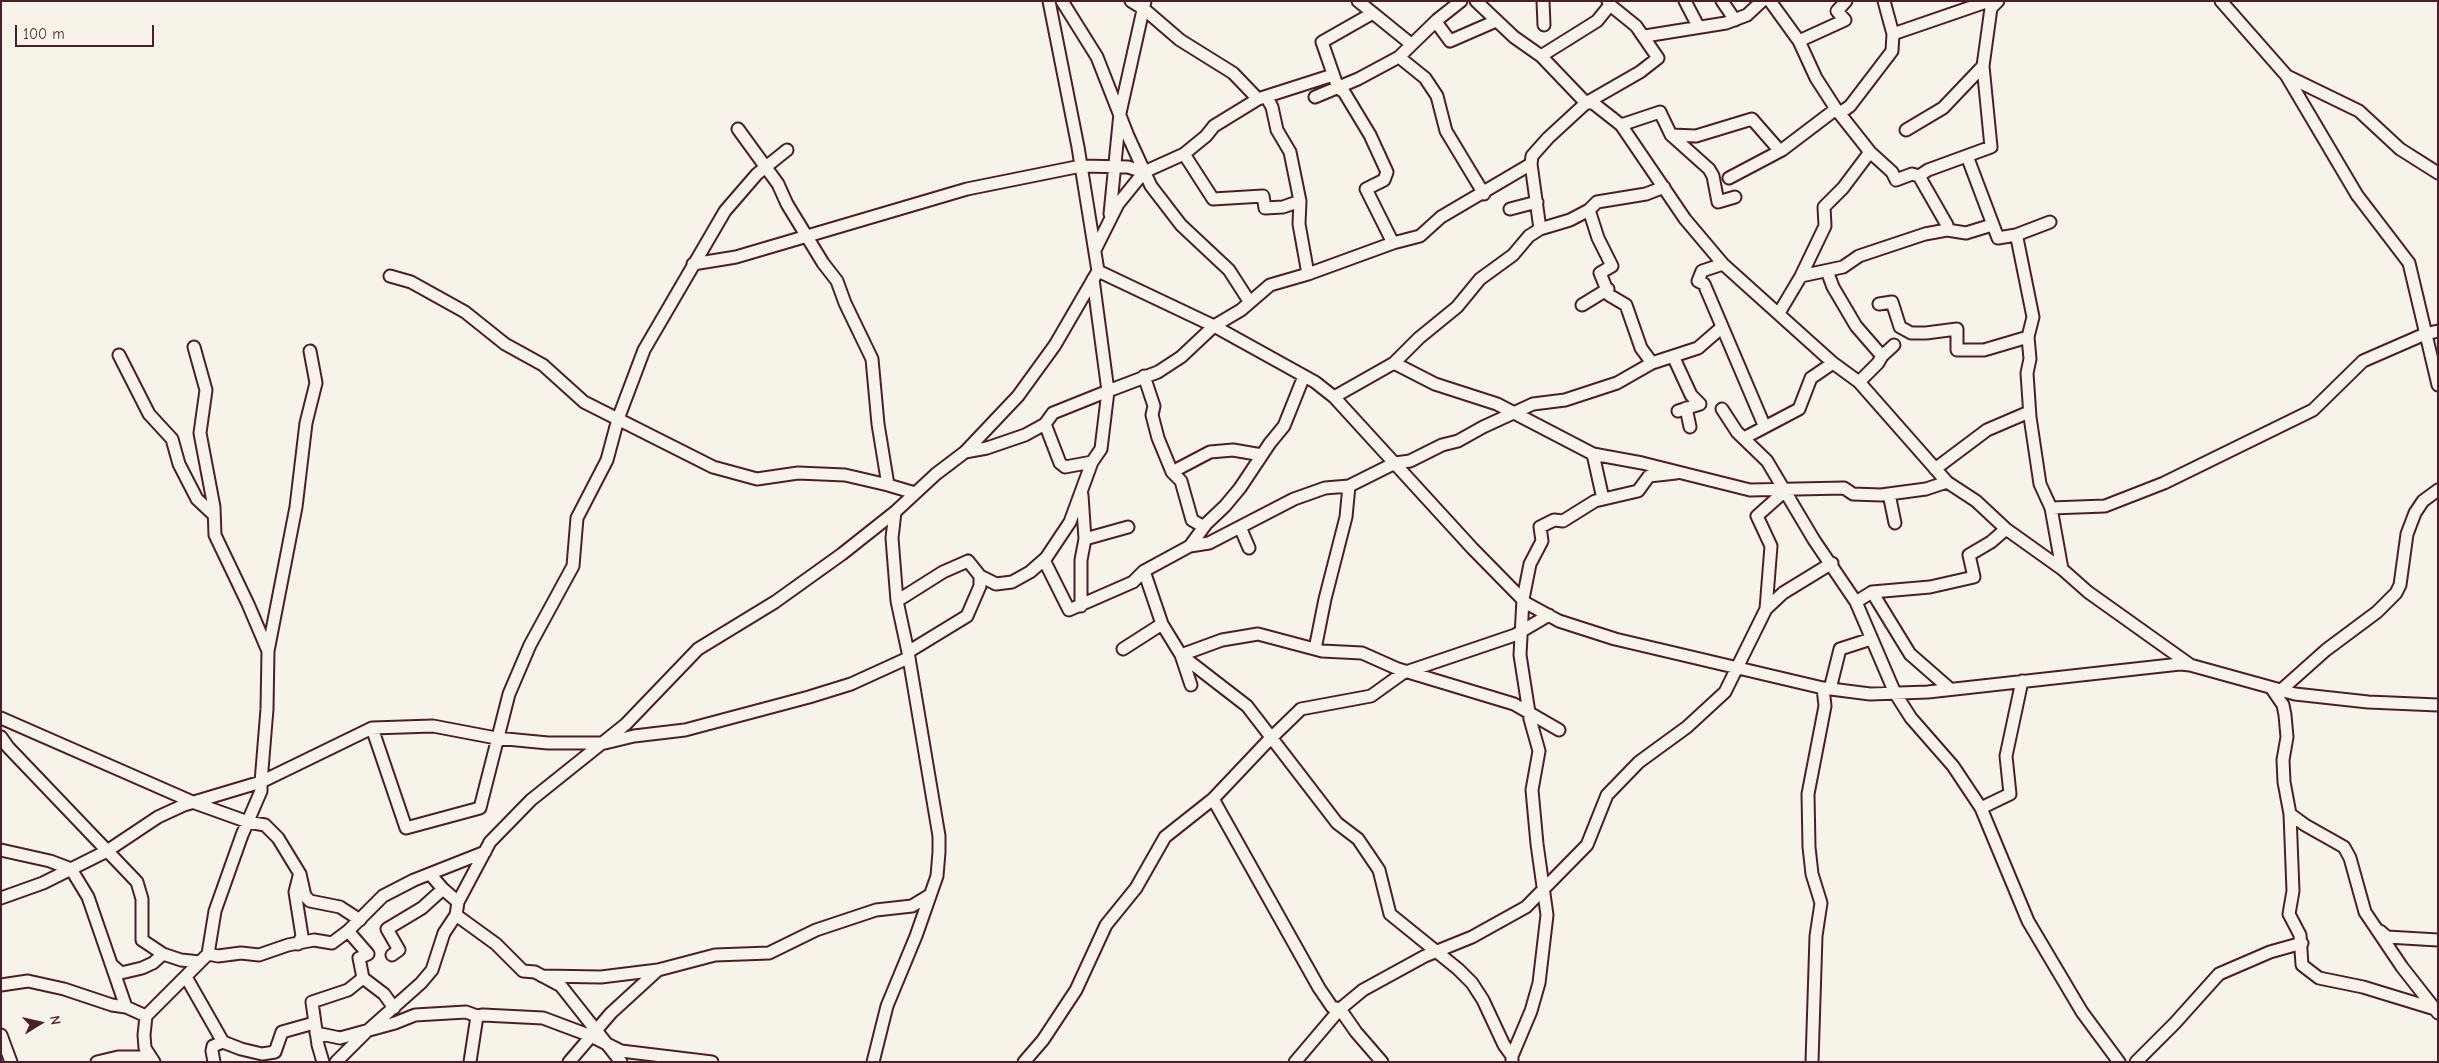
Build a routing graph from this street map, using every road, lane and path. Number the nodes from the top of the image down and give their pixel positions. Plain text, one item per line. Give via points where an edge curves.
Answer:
1 (1049, 1) edge
2 (1062, 1) edge
3 (1131, 1) edge
4 (1358, 1) edge
5 (1461, 1) edge
6 (1476, 1) edge
7 (1543, 1) edge
8 (1685, 1) edge
9 (1722, 1) edge
10 (1762, 1) edge
11 (1770, 1) edge
12 (1846, 1) edge
13 (1884, 1) edge
14 (2220, 1) edge
15 (1609, 3) edge
16 (1992, 3) edge
17 (1144, 5) edge
18 (1373, 14) junction
19 (1735, 20) junction
20 (1496, 21) junction
21 (1436, 22) junction
22 (1544, 25) dead end
23 (1698, 26) junction
24 (1892, 34) junction
25 (1645, 36) junction
26 (1799, 41) junction
27 (1411, 44) junction
28 (1540, 56) junction
29 (1399, 57) junction
30 (1983, 66) junction
31 (1333, 75) junction
32 (2286, 75) junction
33 (1338, 88) junction
34 (1316, 97) dead end
35 (1263, 99) junction
36 (1586, 103) junction
37 (1838, 111) junction
38 (1120, 113) junction
39 (1621, 125) junction
40 (738, 129) dead end
41 (1906, 130) dead end
42 (1671, 135) junction
43 (787, 150) dead end
44 (1780, 151) junction
45 (1870, 152) junction
46 (1184, 154) junction
47 (1968, 156) junction
48 (1531, 164) junction
49 (1081, 166) junction
50 (1115, 166) junction
51 (766, 167) junction
52 (1144, 172) junction
53 (2438, 173) edge
54 (1919, 176) junction
55 (1729, 178) dead end
56 (1664, 187) junction
57 (1484, 194) junction
58 (1735, 196) dead end
59 (1300, 201) junction
60 (1538, 202) junction
61 (1510, 209) dead end
62 (1589, 210) junction
63 (1110, 217) junction
64 (2050, 222) dead end
65 (1992, 226) junction
66 (1540, 229) junction
67 (1947, 230) junction
68 (2016, 235) junction
69 (806, 236) junction
70 (1393, 243) junction
71 (1095, 250) junction
72 (693, 264) junction
73 (1723, 264) junction
74 (1827, 271) junction
75 (1308, 274) junction
76 (1095, 275) junction
77 (390, 276) dead end
78 (1802, 276) junction
79 (1608, 289) junction
80 (1249, 301) junction
81 (1879, 304) dead end
82 (1582, 305) dead end
83 (1780, 313) junction
84 (1214, 326) junction
85 (1721, 328) junction
86 (2438, 331) edge
87 (2425, 334) junction
88 (2028, 337) junction
89 (1894, 345) dead end
90 (194, 347) dead end
91 (310, 350) dead end
92 (119, 355) dead end
93 (1673, 356) junction
94 (1882, 356) junction
95 (1652, 362) junction
96 (1394, 363) junction
97 (1833, 363) junction
98 (1144, 376) junction
99 (1304, 376) junction
100 (1859, 382) junction
101 (2438, 385) edge
102 (1108, 391) junction
103 (1334, 398) junction
104 (1722, 410) dead end
105 (2029, 412) junction
106 (1516, 413) junction
107 (618, 419) junction
108 (1045, 424) junction
109 (1764, 425) junction
110 (1690, 427) dead end
111 (1744, 438) junction
112 (965, 452) junction
113 (1594, 454) junction
114 (1262, 455) junction
115 (1092, 462) junction
116 (1395, 463) junction
117 (1936, 469) junction
118 (1172, 472) junction
119 (1676, 473) junction
120 (1947, 482) junction
121 (888, 485) junction
122 (1082, 486) junction
123 (1349, 486) junction
124 (2437, 488) edge
125 (1785, 491) junction
126 (915, 494) junction
127 (1889, 494) junction
128 (1603, 500) junction
129 (2051, 508) junction
130 (896, 512) junction
131 (214, 515) junction
132 (1895, 523) dead end
133 (1240, 526) junction
134 (1128, 527) dead end
135 (1204, 527) junction
136 (2006, 529) junction
137 (1085, 539) junction
138 (1190, 546) junction
139 (1249, 548) dead end
140 (1044, 560) junction
141 (1832, 563) junction
142 (2062, 569) junction
143 (1144, 571) junction
144 (980, 576) junction
145 (1872, 592) junction
146 (1523, 600) junction
147 (897, 601) junction
148 (1856, 602) junction
149 (1081, 606) junction
150 (1766, 609) junction
151 (1549, 615) junction
152 (1162, 624) junction
153 (1522, 631) junction
154 (1871, 639) junction
155 (1123, 649) dead end
156 (1315, 649) junction
157 (268, 651) junction
158 (908, 655) junction
159 (1181, 655) junction
160 (2190, 665) junction
161 (1738, 668) junction
162 (1408, 672) junction
163 (2022, 681) junction
164 (1192, 685) dead end
165 (1826, 689) junction
166 (1950, 689) junction
167 (2276, 690) junction
168 (1895, 693) junction
169 (2438, 705) edge
170 (1530, 713) junction
171 (1, 718) edge
172 (372, 728) junction
173 (1559, 730) dead end
174 (1, 737) edge
175 (496, 738) junction
176 (1271, 738) junction
177 (605, 742) junction
178 (261, 782) junction
179 (1214, 799) junction
180 (195, 803) junction
181 (1980, 808) junction
182 (2290, 814) junction
183 (248, 822) junction
184 (1, 850) edge
185 (107, 851) junction
186 (485, 852) junction
187 (71, 869) junction
188 (300, 874) junction
189 (430, 874) junction
190 (443, 889) junction
191 (1543, 890) junction
192 (930, 895) junction
193 (1, 898) edge
194 (458, 902) junction
195 (456, 915) junction
196 (360, 920) junction
197 (2376, 927) junction
198 (348, 932) junction
199 (2438, 940) edge
200 (2302, 943) junction
201 (298, 944) junction
202 (1436, 951) junction
203 (163, 954) junction
204 (392, 955) dead end
205 (204, 958) junction
206 (111, 964) junction
207 (658, 970) junction
208 (542, 976) junction
209 (186, 977) junction
210 (363, 978) junction
211 (1, 985) edge
212 (126, 1007) junction
213 (394, 1008) junction
214 (1340, 1009) junction
215 (2437, 1011) edge
216 (146, 1016) junction
217 (477, 1016) junction
218 (315, 1028) junction
219 (366, 1032) junction
220 (594, 1033) junction
221 (1, 1035) edge
222 (223, 1042) junction
223 (608, 1045) junction
224 (152, 1059) edge
225 (1512, 1059) edge
226 (11, 1062) edge
227 (97, 1062) edge
228 (214, 1062) edge
229 (323, 1062) edge
230 (336, 1062) edge
231 (470, 1062) edge
232 (569, 1062) edge
233 (621, 1062) edge
234 (712, 1062) edge
235 (873, 1062) edge
236 (1024, 1062) edge
237 (1295, 1062) edge
238 (1382, 1062) edge
239 (1812, 1062) edge
240 (2119, 1062) edge
241 (2136, 1062) edge

1 - 49 street
2 - 38 street via 1096,57
3 - 17 street
4 - 18 street
5 - 21 street
6 - 20 street
7 - 22 street
8 - 23 street
9 - 19 street
10 - 19 street via 1747,15
11 - 26 street
12 - 26 street via 1838,11 1845,20
13 - 24 street
14 - 32 street
15 - 25 street
15 - 28 street via 1597,21
16 - 24 street
16 - 30 street
17 - 35 street via 1180,40 1233,73
17 - 38 street
18 - 27 street
18 - 31 street via 1322,42
19 - 23 street
20 - 21 street via 1450,40
20 - 28 street
21 - 27 street
23 - 25 street
24 - 37 street via 1892,51 1850,106
25 - 36 street via 1658,58
26 - 37 street via 1816,78
27 - 29 street
28 - 36 street
29 - 33 street
29 - 57 street via 1425,78 1437,96 1446,131
30 - 41 street via 1943,108
30 - 47 street via 1991,147
31 - 33 street
31 - 35 street
32 - 53 street via 2359,111 2400,149
32 - 87 street via 2357,195 2409,263
33 - 34 street
33 - 70 street via 1344,92 1370,136 1387,172 1384,180 1366,189
35 - 46 street via 1214,126
35 - 59 street via 1272,107 1276,130 1290,152
36 - 39 street via 1593,102
36 - 48 street via 1548,138 1532,156
37 - 44 street
37 - 45 street
38 - 50 street
38 - 52 street
39 - 42 street via 1660,112
39 - 56 street
40 - 51 street
42 - 44 street via 1696,136 1752,119
42 - 58 street via 1709,169 1718,202
43 - 51 street
44 - 55 street
45 - 54 street via 1892,172 1896,180 1912,174
45 - 78 street via 1824,207 1825,226
46 - 52 street
46 - 59 street via 1213,199 1263,196 1265,208 1283,207
47 - 54 street
47 - 65 street
48 - 57 street
48 - 60 street
49 - 50 street
49 - 69 street via 967,189
49 - 71 street
50 - 52 street
50 - 63 street
51 - 69 street
51 - 72 street via 725,211
52 - 63 street
52 - 80 street via 1181,225 1229,270
54 - 67 street
56 - 62 street via 1646,194 1597,202
56 - 73 street via 1685,219
57 - 70 street via 1441,217 1420,236
59 - 75 street via 1299,224
60 - 61 street
60 - 66 street
62 - 66 street
62 - 79 street via 1612,266 1600,273
63 - 71 street
64 - 68 street
65 - 67 street via 1966,232
65 - 68 street via 1998,238
66 - 96 street via 1513,255 1480,279 1457,307
67 - 74 street via 1859,256 1843,267
68 - 88 street via 2033,316
69 - 72 street via 736,258
69 - 121 street via 837,281 844,303 872,359
70 - 75 street
71 - 76 street
72 - 107 street via 644,350
73 - 83 street
73 - 85 street via 1702,271 1698,281 1704,284
74 - 78 street
74 - 94 street via 1856,326
75 - 80 street via 1270,284
76 - 84 street
76 - 102 street
76 - 112 street via 1056,345 1018,396
77 - 107 street via 411,282 465,312 505,344 544,365 584,402
78 - 83 street
79 - 82 street
79 - 95 street via 1609,295 1626,305 1641,348
80 - 84 street via 1241,310
81 - 88 street via 1892,302 1900,327 1911,333 1957,329 1957,350 1984,350
83 - 97 street
84 - 98 street via 1181,357 1158,372
84 - 99 street
85 - 93 street via 1698,348
85 - 109 street
86 - 87 street
87 - 101 street
87 - 129 street via 2363,361 2313,410 2164,483 2105,506
88 - 105 street
89 - 94 street
90 - 131 street via 206,390 200,433
91 - 157 street via 316,384 306,423 296,507
92 - 131 street via 149,414 172,439 179,464 197,498
93 - 95 street
93 - 110 street via 1691,395 1700,404 1682,410
94 - 100 street
95 - 106 street via 1617,383 1565,400 1533,404
96 - 103 street
96 - 106 street via 1435,384
97 - 100 street
97 - 109 street via 1810,378 1798,409
98 - 102 street
98 - 118 street via 1154,406 1152,415 1158,438
99 - 103 street
99 - 114 street via 1284,426
100 - 117 street
102 - 108 street via 1053,413
102 - 115 street via 1102,449
103 - 116 street
104 - 111 street
105 - 117 street via 1987,430
105 - 129 street via 2040,484
106 - 113 street
106 - 116 street via 1410,461
107 - 121 street via 713,467 757,479 808,474 845,475
107 - 175 street via 607,460 577,518 573,566 530,645 509,694
108 - 112 street via 1014,440
108 - 115 street via 1060,463 1065,467
109 - 111 street
111 - 125 street via 1767,461
112 - 126 street
113 - 119 street
113 - 128 street
114 - 118 street via 1233,450 1210,452
114 - 135 street via 1225,506
115 - 122 street
116 - 123 street
116 - 146 street
117 - 120 street
118 - 135 street via 1181,481 1192,520
119 - 125 street via 1750,490
119 - 128 street via 1649,476 1638,491
120 - 127 street via 1926,489
120 - 136 street
121 - 126 street
122 - 137 street
122 - 140 street via 1070,522
123 - 133 street via 1325,488
123 - 156 street via 1346,517
124 - 167 street via 2415,513 2407,534 2396,593 2377,612
125 - 127 street via 1805,487 1844,488 1853,494
125 - 141 street via 1814,540
125 - 150 street via 1757,516 1771,546
126 - 130 street
127 - 132 street
128 - 146 street via 1595,501 1563,521 1554,520 1540,526 1542,540 1530,564
129 - 142 street
130 - 147 street via 892,538
130 - 177 street via 775,602 698,649
131 - 157 street via 215,535
133 - 138 street via 1209,544
133 - 139 street
134 - 137 street
135 - 138 street
136 - 142 street
136 - 145 street via 1970,554 1974,577 1930,587
137 - 149 street via 1081,560
138 - 143 street
140 - 144 street via 1012,582 996,584
140 - 149 street via 1069,610
141 - 148 street
141 - 150 street via 1783,593
142 - 160 street via 2088,592
143 - 149 street via 1133,582
143 - 152 street
144 - 147 street via 968,561 943,572
144 - 158 street via 980,586 967,616
145 - 148 street
145 - 166 street via 1910,654
146 - 151 street
146 - 153 street
147 - 158 street
148 - 154 street
150 - 161 street
151 - 153 street
151 - 161 street via 1615,639
152 - 155 street
152 - 159 street
153 - 162 street
153 - 170 street via 1520,655
154 - 165 street via 1840,649
154 - 168 street
156 - 159 street via 1258,634 1222,640
156 - 162 street via 1362,653
157 - 178 street
158 - 177 street via 851,684 809,697 685,730
158 - 192 street via 939,836 937,876
159 - 164 street
159 - 176 street via 1247,706
160 - 163 street via 2162,665
160 - 167 street
161 - 165 street
161 - 191 street via 1725,692 1687,727 1639,762 1607,795 1587,845
162 - 170 street via 1514,704
162 - 176 street via 1371,696 1302,709
163 - 166 street
163 - 181 street via 2006,756 2010,794
165 - 168 street
165 - 239 street via 1808,794 1808,847 1821,903 1816,936
166 - 168 street
167 - 169 street via 2343,700
167 - 182 street via 2285,715 2284,782
168 - 181 street via 1911,718 1953,766
170 - 173 street
170 - 191 street via 1539,751 1532,790
171 - 180 street
172 - 175 street via 433,726
172 - 175 street via 406,828 480,808
172 - 178 street
174 - 185 street
175 - 177 street via 548,743
176 - 179 street
176 - 202 street via 1336,823 1364,847 1379,870 1390,914
177 - 186 street via 531,800 490,842
178 - 180 street
178 - 183 street via 261,791
179 - 214 street via 1319,988 1332,1007
179 - 236 street via 1165,837 1136,888 1106,925 1076,990 1043,1040
180 - 183 street
180 - 185 street via 158,817
181 - 240 street via 2028,922 2082,1012
182 - 197 street via 2344,846 2365,912
182 - 200 street via 2294,891 2289,914
183 - 188 street via 259,822 272,830
183 - 205 street via 215,911
184 - 187 street
185 - 187 street
185 - 203 street via 137,882 142,899 142,940
186 - 189 street
186 - 194 street
187 - 193 street via 18,894
187 - 206 street via 88,897
188 - 196 street via 305,896 310,901 340,908
188 - 201 street via 295,892 302,936
189 - 190 street
189 - 196 street via 383,896
190 - 194 street
190 - 204 street via 422,908 387,930 399,950
191 - 202 street via 1526,907 1472,937
191 - 225 street via 1547,915 1539,983 1532,1011 1520,1033
192 - 207 street via 912,906 876,910 816,930 769,953 715,955
192 - 235 street via 887,1006
194 - 195 street
195 - 208 street via 496,944 523,971
195 - 213 street via 444,933 432,970
196 - 198 street
197 - 199 street via 2387,938
197 - 215 street
198 - 201 street via 332,943 314,940
198 - 210 street via 368,954 359,958
200 - 215 street via 2302,965 2319,978 2363,987
200 - 241 street via 2270,952 2218,974
201 - 205 street via 259,956 241,953
202 - 214 street via 1363,990
202 - 225 street via 1472,983
203 - 205 street via 181,960
203 - 206 street via 147,965 121,973
205 - 209 street
206 - 212 street
207 - 208 street via 602,977
207 - 220 street
208 - 220 street via 561,986
209 - 216 street
209 - 222 street
210 - 213 street via 384,994
210 - 218 street via 348,990 312,1002
211 - 212 street via 28,981
212 - 216 street
213 - 219 street
214 - 237 street
214 - 238 street
216 - 224 street via 145,1048
217 - 219 street via 466,1012 415,1015
217 - 220 street via 543,1018
217 - 231 street
218 - 219 street via 340,1038
218 - 222 street via 282,1032 275,1052 262,1054
218 - 229 street
219 - 230 street
220 - 223 street
220 - 232 street
221 - 226 street
222 - 228 street via 213,1046
223 - 233 street
223 - 234 street via 621,1051
224 - 227 street via 118,1057

